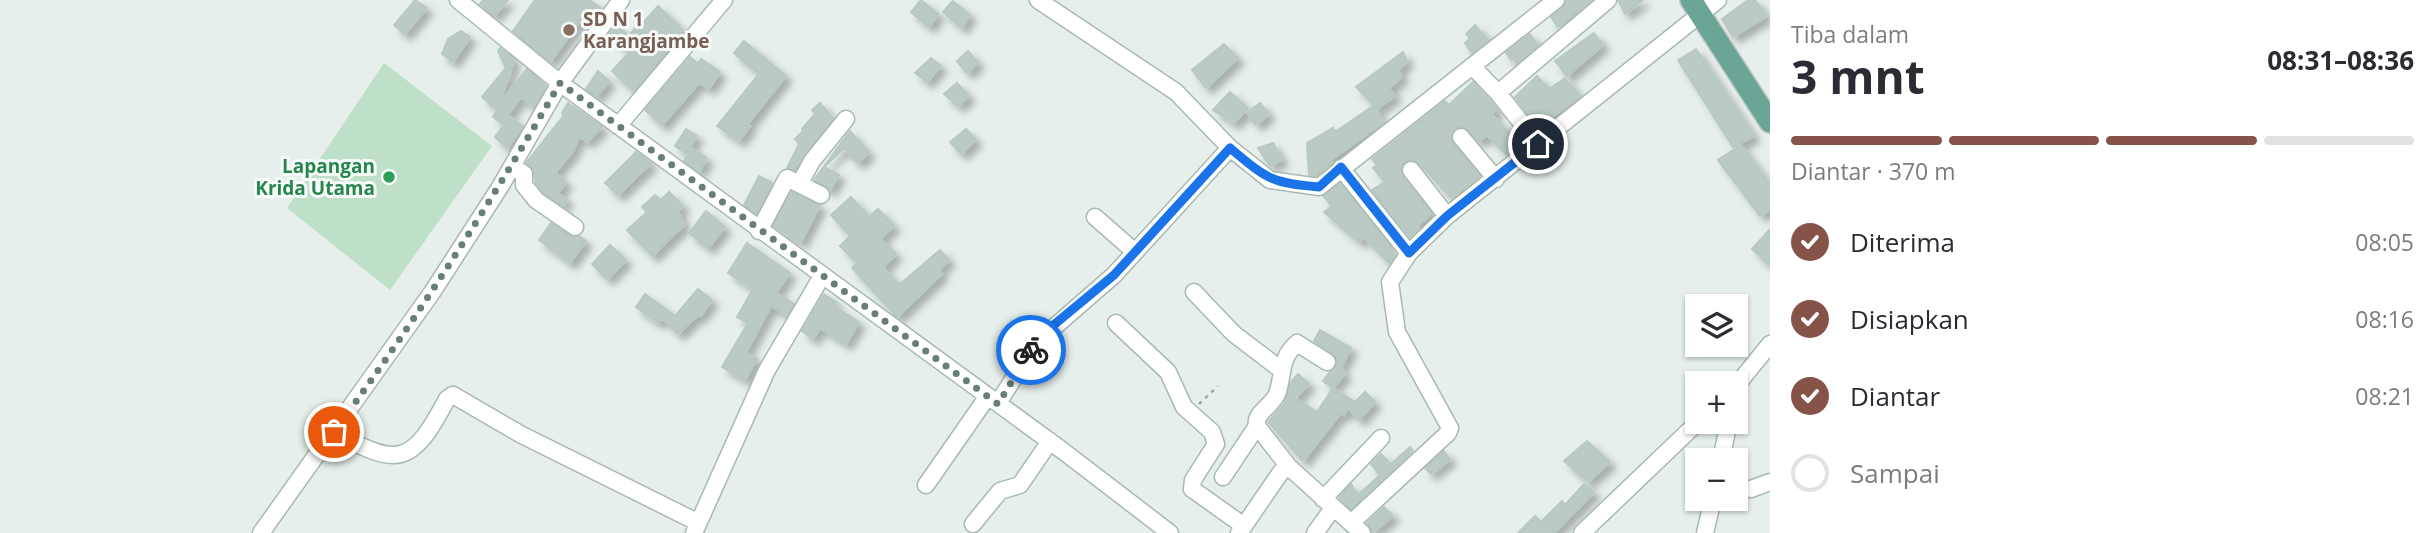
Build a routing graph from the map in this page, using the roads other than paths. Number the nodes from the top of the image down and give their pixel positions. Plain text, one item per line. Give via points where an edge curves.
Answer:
1 (458, 0) edge
2 (621, 0) edge
3 (724, 0) edge
4 (1038, 0) edge
5 (1556, 0) edge
6 (1608, 0) edge
7 (1718, 0) edge
8 (1695, 7) edge
9 (1472, 66) junction
10 (560, 83) junction
11 (1498, 93) junction
12 (846, 119) dead end
13 (1770, 122) edge
14 (618, 126) junction
15 (1461, 137) dead end
16 (1538, 144) junction
17 (1230, 148) junction
18 (512, 166) junction
19 (1341, 167) junction
20 (1411, 170) dead end
21 (1496, 179) junction
22 (800, 183) junction
23 (821, 195) dead end
24 (1447, 216) junction
25 (1095, 217) dead end
26 (575, 227) dead end
27 (759, 231) junction
28 (1135, 252) junction
29 (1409, 253) junction
30 (822, 276) junction
31 (1194, 292) dead end
32 (1116, 323) dead end
33 (1770, 344) edge
34 (1327, 362) dead end
35 (1280, 369) junction
36 (1748, 371) edge
37 (993, 400) junction
38 (1257, 426) junction
39 (334, 432) junction
40 (1685, 434) edge
41 (1381, 438) dead end
42 (1050, 441) junction
43 (1289, 467) junction
44 (1223, 477) dead end
45 (1770, 482) edge
46 (926, 485) dead end
47 (1751, 489) dead end
48 (1328, 504) junction
49 (1710, 511) edge
50 (973, 524) dead end
51 (695, 528) edge
52 (1356, 528) edge
53 (1241, 530) edge
54 (261, 533) edge
55 (1170, 533) edge
56 (1315, 533) edge
57 (1581, 533) edge
58 (1705, 533) edge

1 - 10 street
2 - 10 street
3 - 14 street
4 - 17 street via 1176,92
5 - 9 street
6 - 11 street
7 - 8 street via 1713,7
8 - 13 main road
8 - 16 street
9 - 11 street
9 - 19 street
10 - 14 street
10 - 18 street
11 - 16 street
12 - 22 street via 812,160
14 - 27 street
15 - 21 street
16 - 21 street
17 - 19 street via 1270,180 1294,185 1319,187
17 - 28 street
18 - 26 street via 524,174 524,185 536,200
18 - 39 street via 433,291
19 - 29 street
20 - 24 street
21 - 24 street
22 - 23 street
22 - 27 street via 787,177
24 - 29 street
25 - 28 street
27 - 30 street
28 - 37 street via 1037,342
29 - 52 street via 1390,282 1397,332 1450,428
30 - 37 street
30 - 51 street via 767,370
31 - 35 street via 1234,334
32 - 53 street via 1168,372 1189,414 1216,437 1192,489
33 - 36 street
34 - 35 street via 1297,343
35 - 38 street via 1277,395 1258,416
37 - 42 street
37 - 46 street
38 - 43 street
38 - 44 street
39 - 51 street via 379,455 411,451 424,440 453,396
39 - 54 street
40 - 57 street
41 - 48 street
42 - 50 street via 1020,485 1000,491
42 - 55 street
43 - 48 street
43 - 53 street
45 - 47 street
48 - 52 street
48 - 56 street
49 - 58 street

